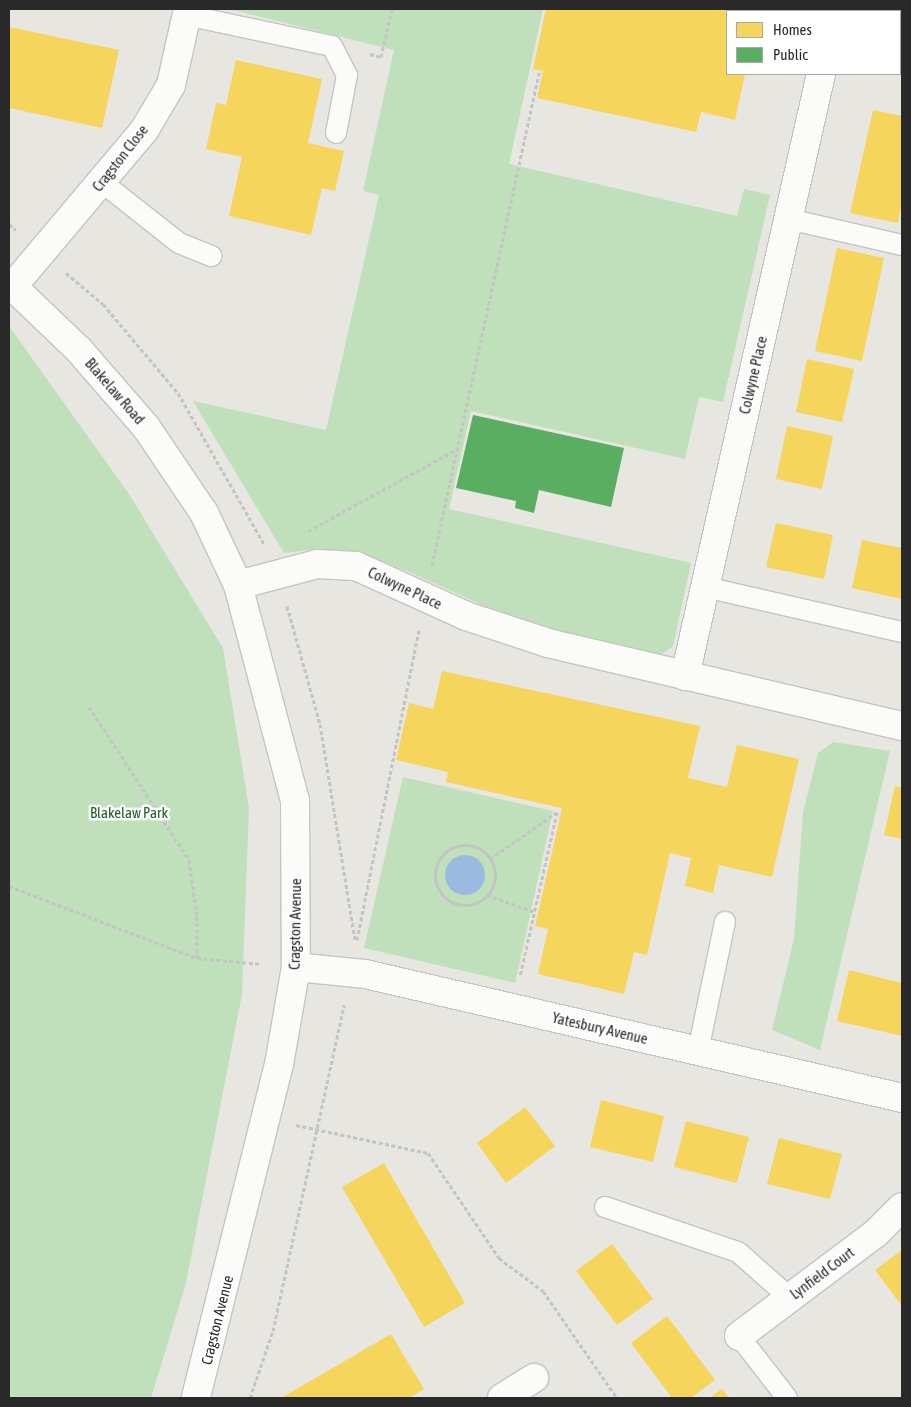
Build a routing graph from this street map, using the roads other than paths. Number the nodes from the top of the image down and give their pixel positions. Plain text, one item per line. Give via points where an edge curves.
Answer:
1 (187, 12) edge
2 (821, 75) edge
3 (336, 133) dead end
4 (102, 183) junction
5 (788, 219) junction
6 (902, 245) edge
7 (211, 256) dead end
8 (11, 284) edge
9 (204, 513) joint
10 (238, 585) junction
11 (705, 587) junction
12 (902, 632) edge
13 (685, 676) junction
14 (902, 726) edge
15 (725, 922) dead end
16 (296, 967) junction
17 (698, 1051) junction
18 (902, 1098) edge
19 (604, 1207) dead end
20 (902, 1207) edge
21 (790, 1298) junction
22 (739, 1336) joint
23 (534, 1378) dead end
24 (196, 1398) edge
25 (502, 1398) edge
26 (787, 1398) edge

1 - 3 lane via 332,46 347,75
1 - 4 street, Cragston Close via 171,84 145,129
2 - 5 street, Colwyne Place
4 - 7 lane via 179,243
4 - 8 street, Cragston Close
5 - 6 lane
5 - 11 street, Colwyne Place
8 - 9 street, Blakelaw Road via 78,350 146,427
9 - 10 street, Cragston Avenue
10 - 13 street, Colwyne Place via 317,564 356,566 466,616 548,644
10 - 16 street, Cragston Avenue via 295,800
11 - 12 lane
11 - 13 street, Colwyne Place
13 - 14 street, Colwyne Place
15 - 17 lane
16 - 17 street, Yatesbury Avenue via 365,974
16 - 24 street, Cragston Avenue via 266,1119
17 - 18 street, Yatesbury Avenue
19 - 21 lane via 745,1255
20 - 21 street, Lynfield Court via 874,1234
21 - 22 street, Lynfield Court
22 - 26 lane
23 - 25 street

